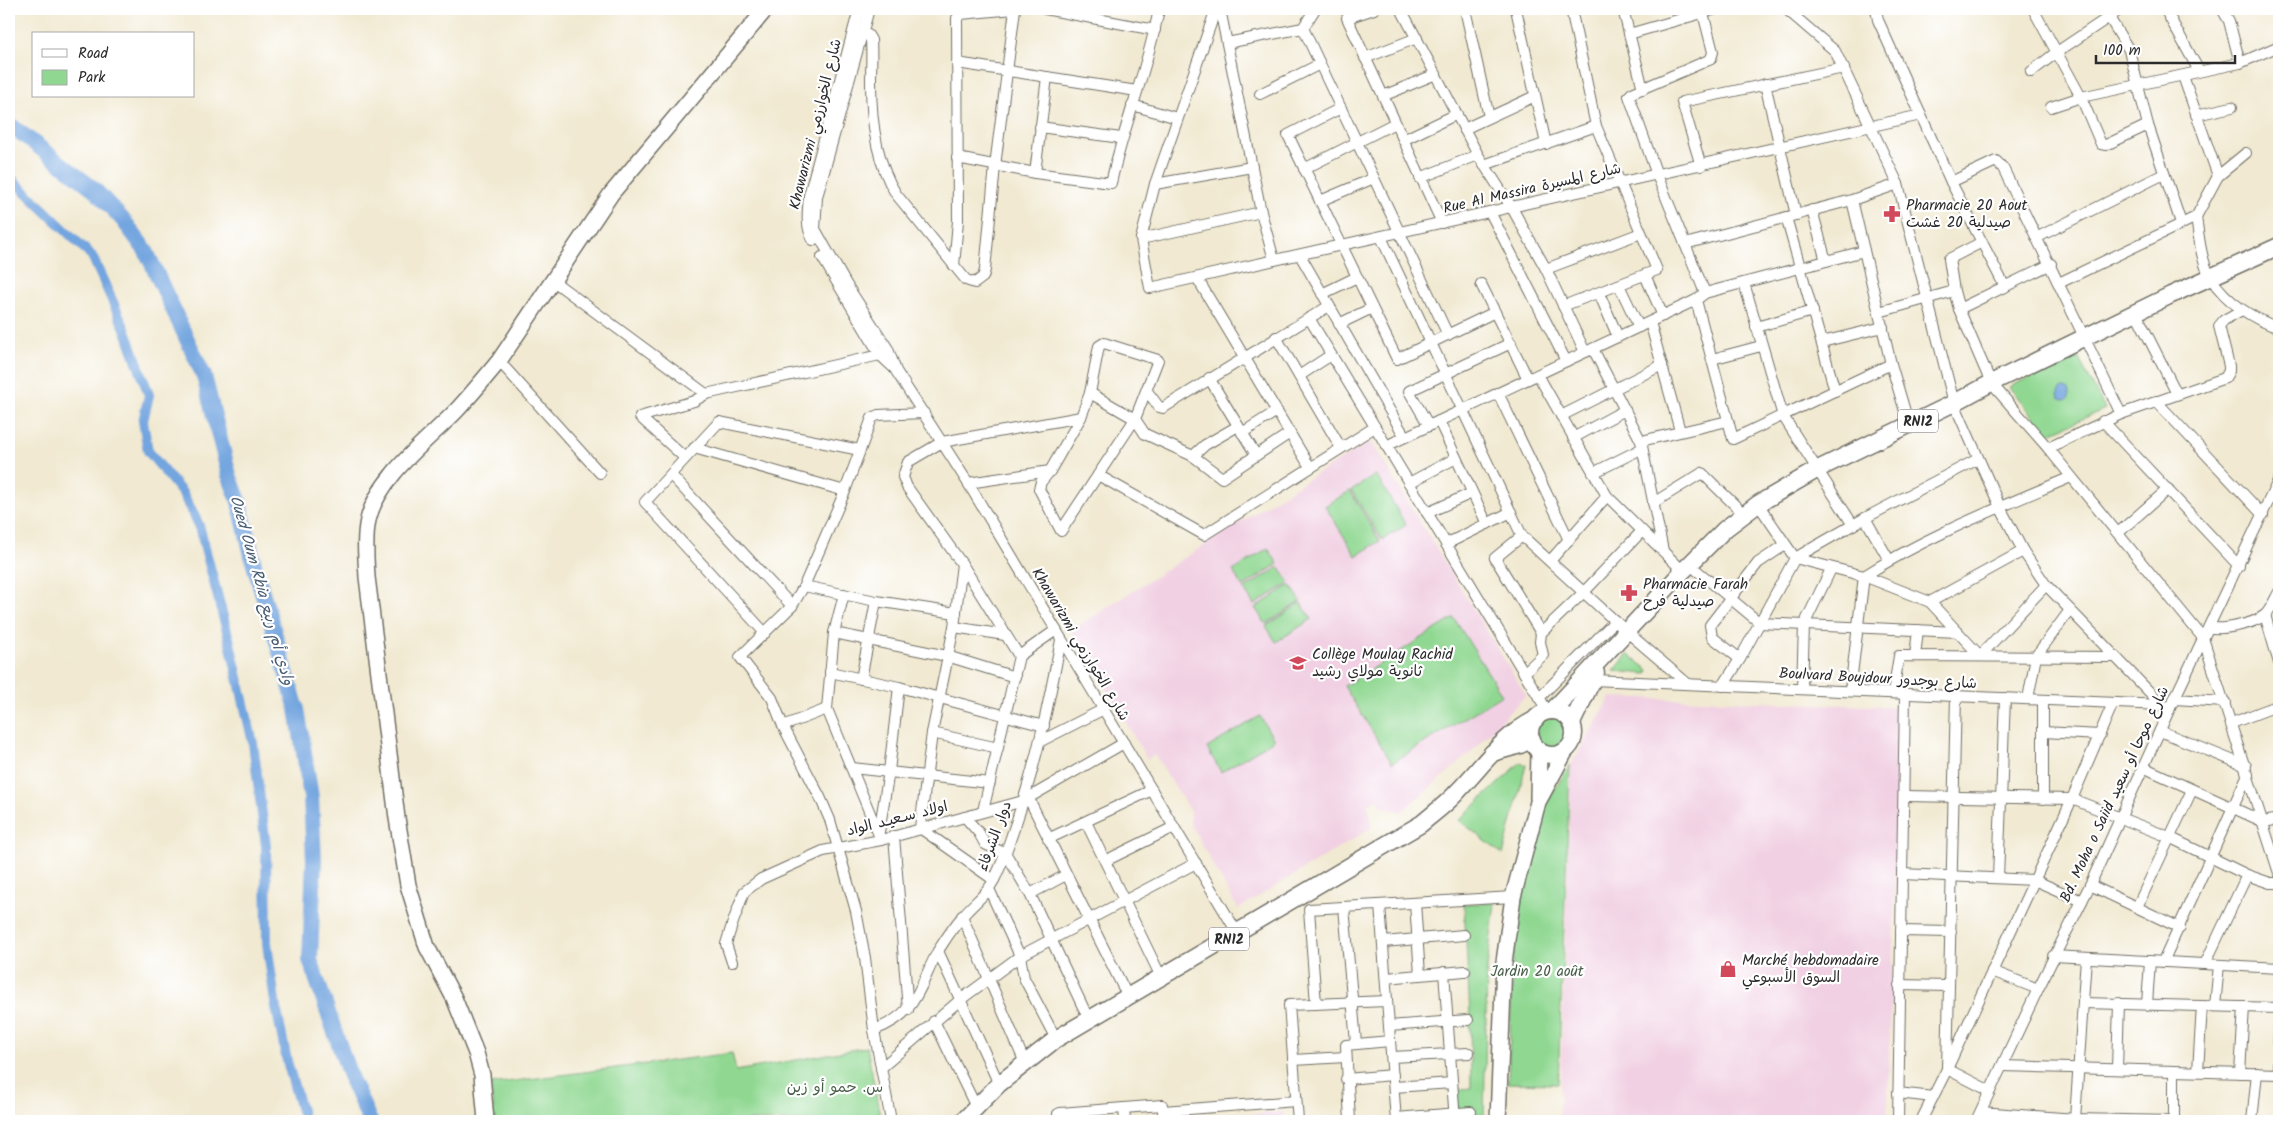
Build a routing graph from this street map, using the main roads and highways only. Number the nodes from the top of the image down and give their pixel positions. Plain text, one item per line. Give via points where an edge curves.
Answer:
1 (766, 9) edge
2 (2279, 246) edge
3 (1602, 660) junction
4 (1544, 710) junction
5 (1572, 723) junction
6 (1535, 745) junction
7 (1566, 750) junction
8 (1492, 753) junction
9 (1538, 802) junction
10 (486, 1121) edge
11 (963, 1121) edge
12 (1498, 1121) edge

1 - 10 main road via 611,194 480,385 391,478 372,510 366,530 367,577 396,818 408,884 428,947 454,998 476,1053 482,1075
2 - 3 main road, RN12 via 1991,383 1818,469 1758,504 1725,529 1621,626
3 - 4 main road, RN12
3 - 5 main road, RN12
4 - 5 main road via 1564,714
4 - 6 main road via 1531,728
4 - 8 main road, RN12
5 - 7 main road, RN12 via 1574,738
6 - 7 main road via 1550,755
6 - 8 main road via 1520,745
6 - 9 main road
7 - 9 main road
8 - 11 main road, RN12 via 1458,792 1421,824 1056,1039 999,1084
9 - 12 main road via 1513,897 1504,962

